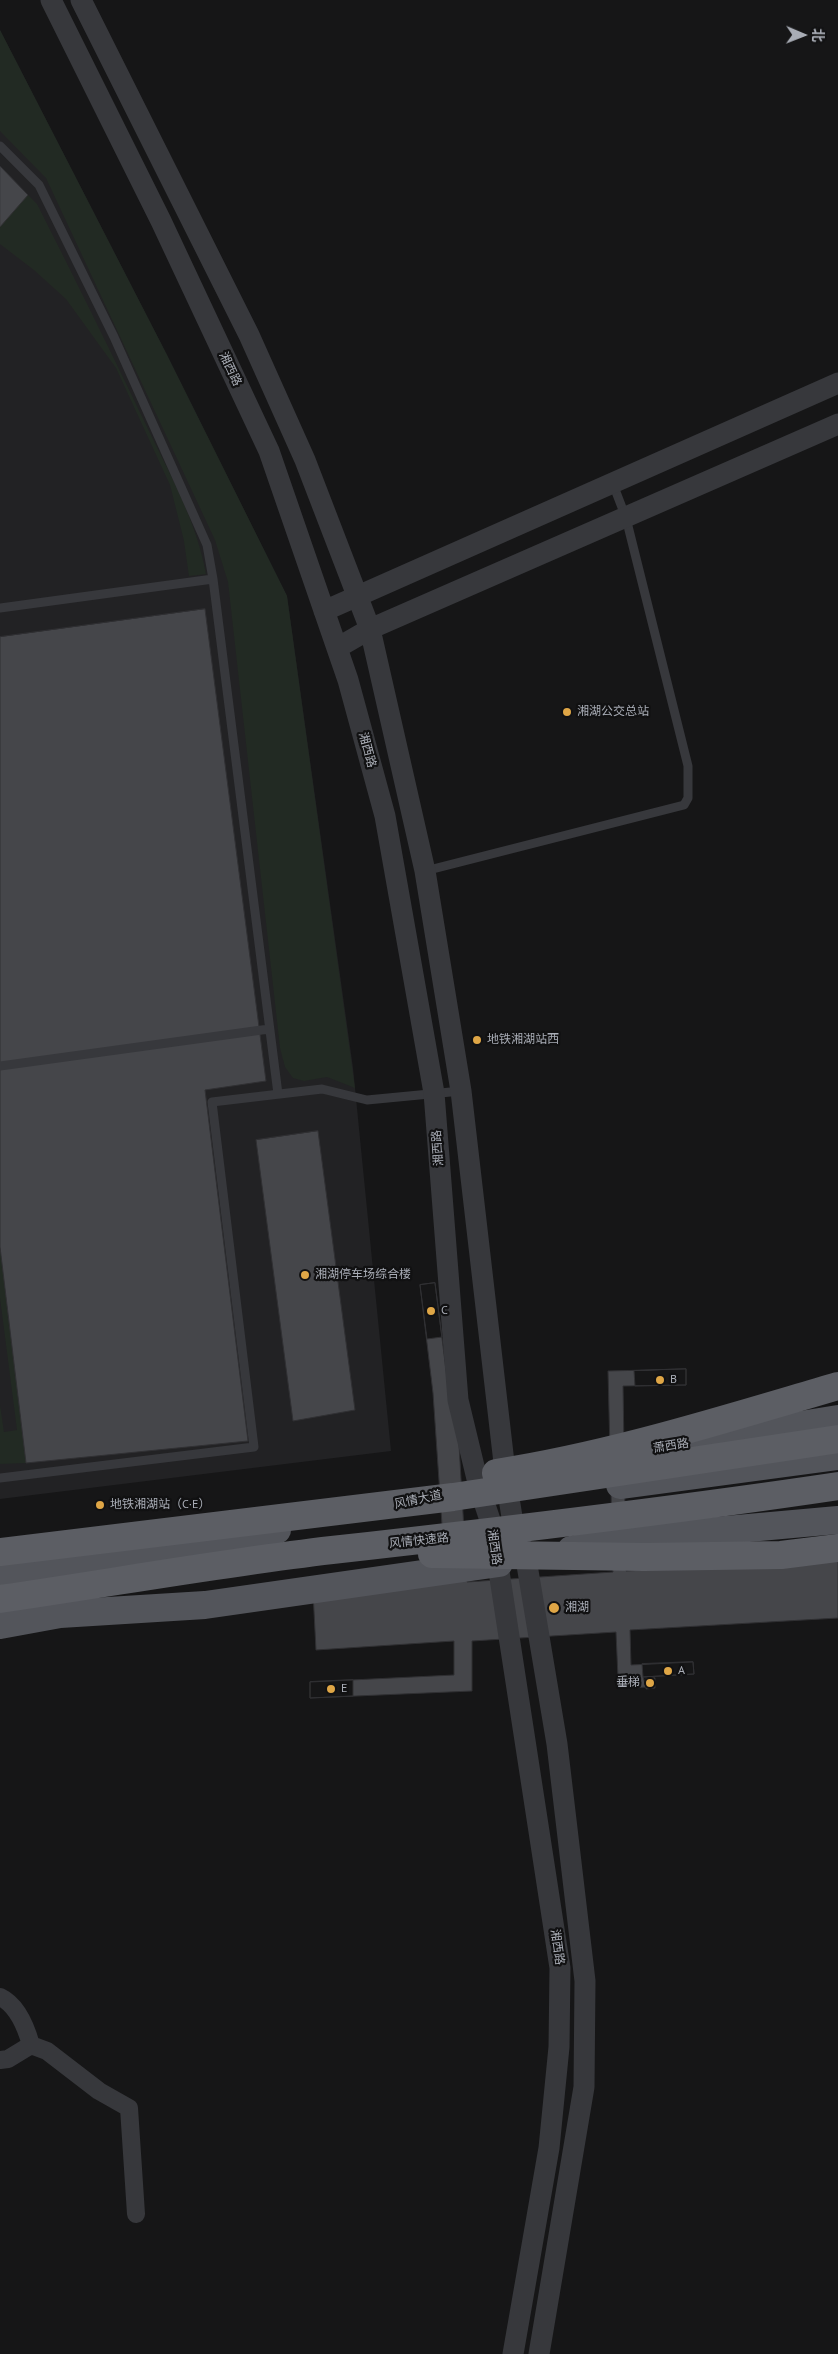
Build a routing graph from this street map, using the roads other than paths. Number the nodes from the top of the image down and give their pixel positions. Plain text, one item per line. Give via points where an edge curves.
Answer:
1 (51, 0) edge
2 (81, 0) edge
3 (0, 146) edge
4 (838, 383) edge
5 (838, 424) edge
6 (614, 484) junction
7 (626, 518) junction
8 (213, 579) junction
9 (358, 596) junction
10 (0, 608) edge
11 (324, 611) junction
12 (370, 629) junction
13 (337, 648) junction
14 (425, 871) junction
15 (269, 1029) junction
16 (0, 1066) edge
17 (461, 1091) junction
18 (434, 1093) junction
19 (278, 1094) junction
20 (838, 1386) edge
21 (838, 1419) edge
22 (838, 1439) edge
23 (838, 1456) edge
24 (0, 1478) edge
25 (506, 1480) junction
26 (838, 1486) edge
27 (479, 1487) junction
28 (838, 1520) edge
29 (502, 1525) junction
30 (131, 1536) junction
31 (838, 1548) edge
32 (331, 1550) junction
33 (0, 1552) edge
34 (526, 1559) junction
35 (497, 1564) junction
36 (0, 1573) edge
37 (0, 1599) edge
38 (60, 1614) junction
39 (0, 1625) edge
40 (0, 1997) edge
41 (31, 2044) junction
42 (0, 2060) edge
43 (136, 2214) dead end
44 (513, 2354) edge
45 (539, 2354) edge

1 - 11 street, 湘西路 via 161,221 269,452
2 - 9 street, 湘西路 via 249,335 305,460
3 - 8 lane via 39,185 114,338 201,530
4 - 6 street
5 - 7 street
6 - 7 lane
6 - 9 street
7 - 12 street
7 - 14 lane via 688,766 688,798 684,805
8 - 10 lane
8 - 15 lane
9 - 11 street
9 - 12 street, 湘西路
11 - 13 street, 湘西路
12 - 13 street
12 - 14 street, 湘西路
13 - 18 street, 湘西路 via 385,816
14 - 17 street, 湘西路
15 - 16 lane
15 - 19 lane
17 - 18 lane
17 - 25 street, 湘西路
18 - 19 lane via 367,1100 322,1089
18 - 27 street, 湘西路 via 458,1400
19 - 24 lane via 212,1102 254,1448
20 - 30 highway, bridge via 697,1427 510,1471 296,1504
21 - 25 main road, 萧西路 via 645,1450
22 - 30 highway, bridge via 454,1497
23 - 25 main road, 风情大道 via 620,1485
25 - 27 main road, 风情大道
25 - 29 street, 湘西路
26 - 32 highway, 风情快速路, bridge via 674,1510
27 - 29 street, 湘西路
27 - 36 main road, 风情大道 via 100,1564
28 - 34 main road via 626,1539
29 - 34 street, 湘西路
29 - 35 street, 湘西路
29 - 38 main road via 364,1543 194,1574
30 - 33 highway, bridge
31 - 32 highway, bridge via 781,1555 644,1557
32 - 37 highway, 风情快速路, bridge
34 - 35 main road
34 - 45 street, 湘西路 via 557,1744 585,1982 584,2087
35 - 38 main road via 205,1604
35 - 44 street, 湘西路 via 560,1968 559,2047 548,2148
38 - 39 main road
40 - 41 street via 8,2001 26,2028
41 - 42 street via 8,2059
41 - 43 street via 47,2051 99,2091 128,2108

